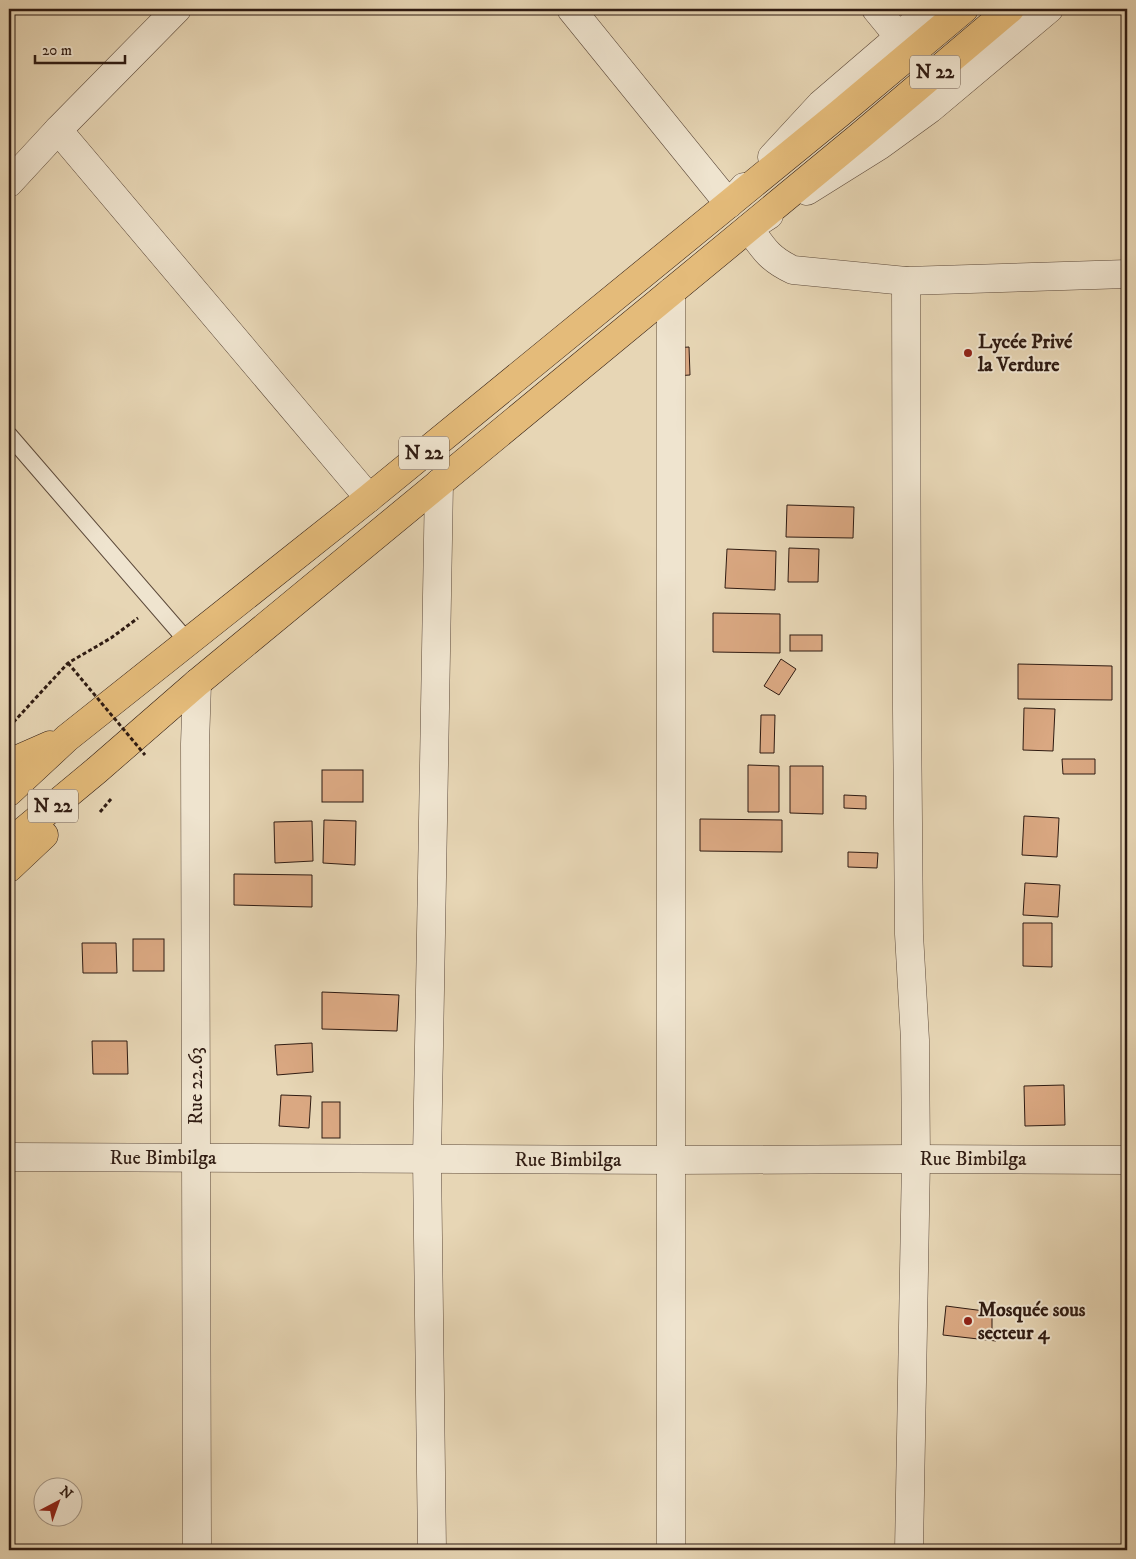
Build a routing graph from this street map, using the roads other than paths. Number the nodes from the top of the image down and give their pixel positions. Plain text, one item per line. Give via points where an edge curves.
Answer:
1 (177, 9) edge
2 (571, 9) edge
3 (876, 9) edge
4 (929, 9) edge
5 (964, 9) edge
6 (1010, 9) edge
7 (1049, 9) edge
8 (899, 37) junction
9 (58, 130) junction
10 (9, 183) edge
11 (729, 204) junction
12 (749, 228) junction
13 (1127, 274) edge
14 (906, 281) junction
15 (671, 292) junction
16 (9, 435) edge
17 (439, 483) junction
18 (369, 498) junction
19 (188, 642) junction
20 (196, 683) junction
21 (67, 738) junction
22 (9, 763) edge
23 (97, 770) junction
24 (9, 792) edge
25 (9, 843) edge
26 (9, 868) edge
27 (9, 1157) edge
28 (196, 1158) junction
29 (916, 1158) junction
30 (428, 1159) junction
31 (672, 1160) junction
32 (1127, 1160) edge
33 (197, 1550) edge
34 (432, 1550) edge
35 (671, 1550) edge
36 (909, 1550) edge

1 - 9 street
2 - 11 street
3 - 8 street
4 - 8 street
5 - 11 main road, N 22
6 - 12 main road, N 22
7 - 12 street via 930,109 879,146
8 - 11 street via 822,104
9 - 10 street
9 - 18 street
11 - 18 main road, N 22
12 - 14 street via 768,254 793,270
12 - 15 main road, N 22
13 - 14 street
14 - 29 street via 909,934 915,1040
15 - 17 main road, N 22
15 - 31 street
16 - 19 lane
17 - 20 main road, N 22
17 - 30 street
18 - 19 main road, N 22
19 - 21 main road, N 22
20 - 23 main road, N 22
20 - 28 street, Rue 22.63
21 - 22 main road
21 - 24 main road, N 22
23 - 25 main road, N 22
23 - 26 main road via 63,818
27 - 28 street, Rue Bimbilga
28 - 30 street, Rue Bimbilga
28 - 33 street, Rue 22.63
29 - 31 street, Rue Bimbilga
29 - 32 street, Rue Bimbilga
29 - 36 street
30 - 31 street, Rue Bimbilga
30 - 34 street
31 - 35 street

